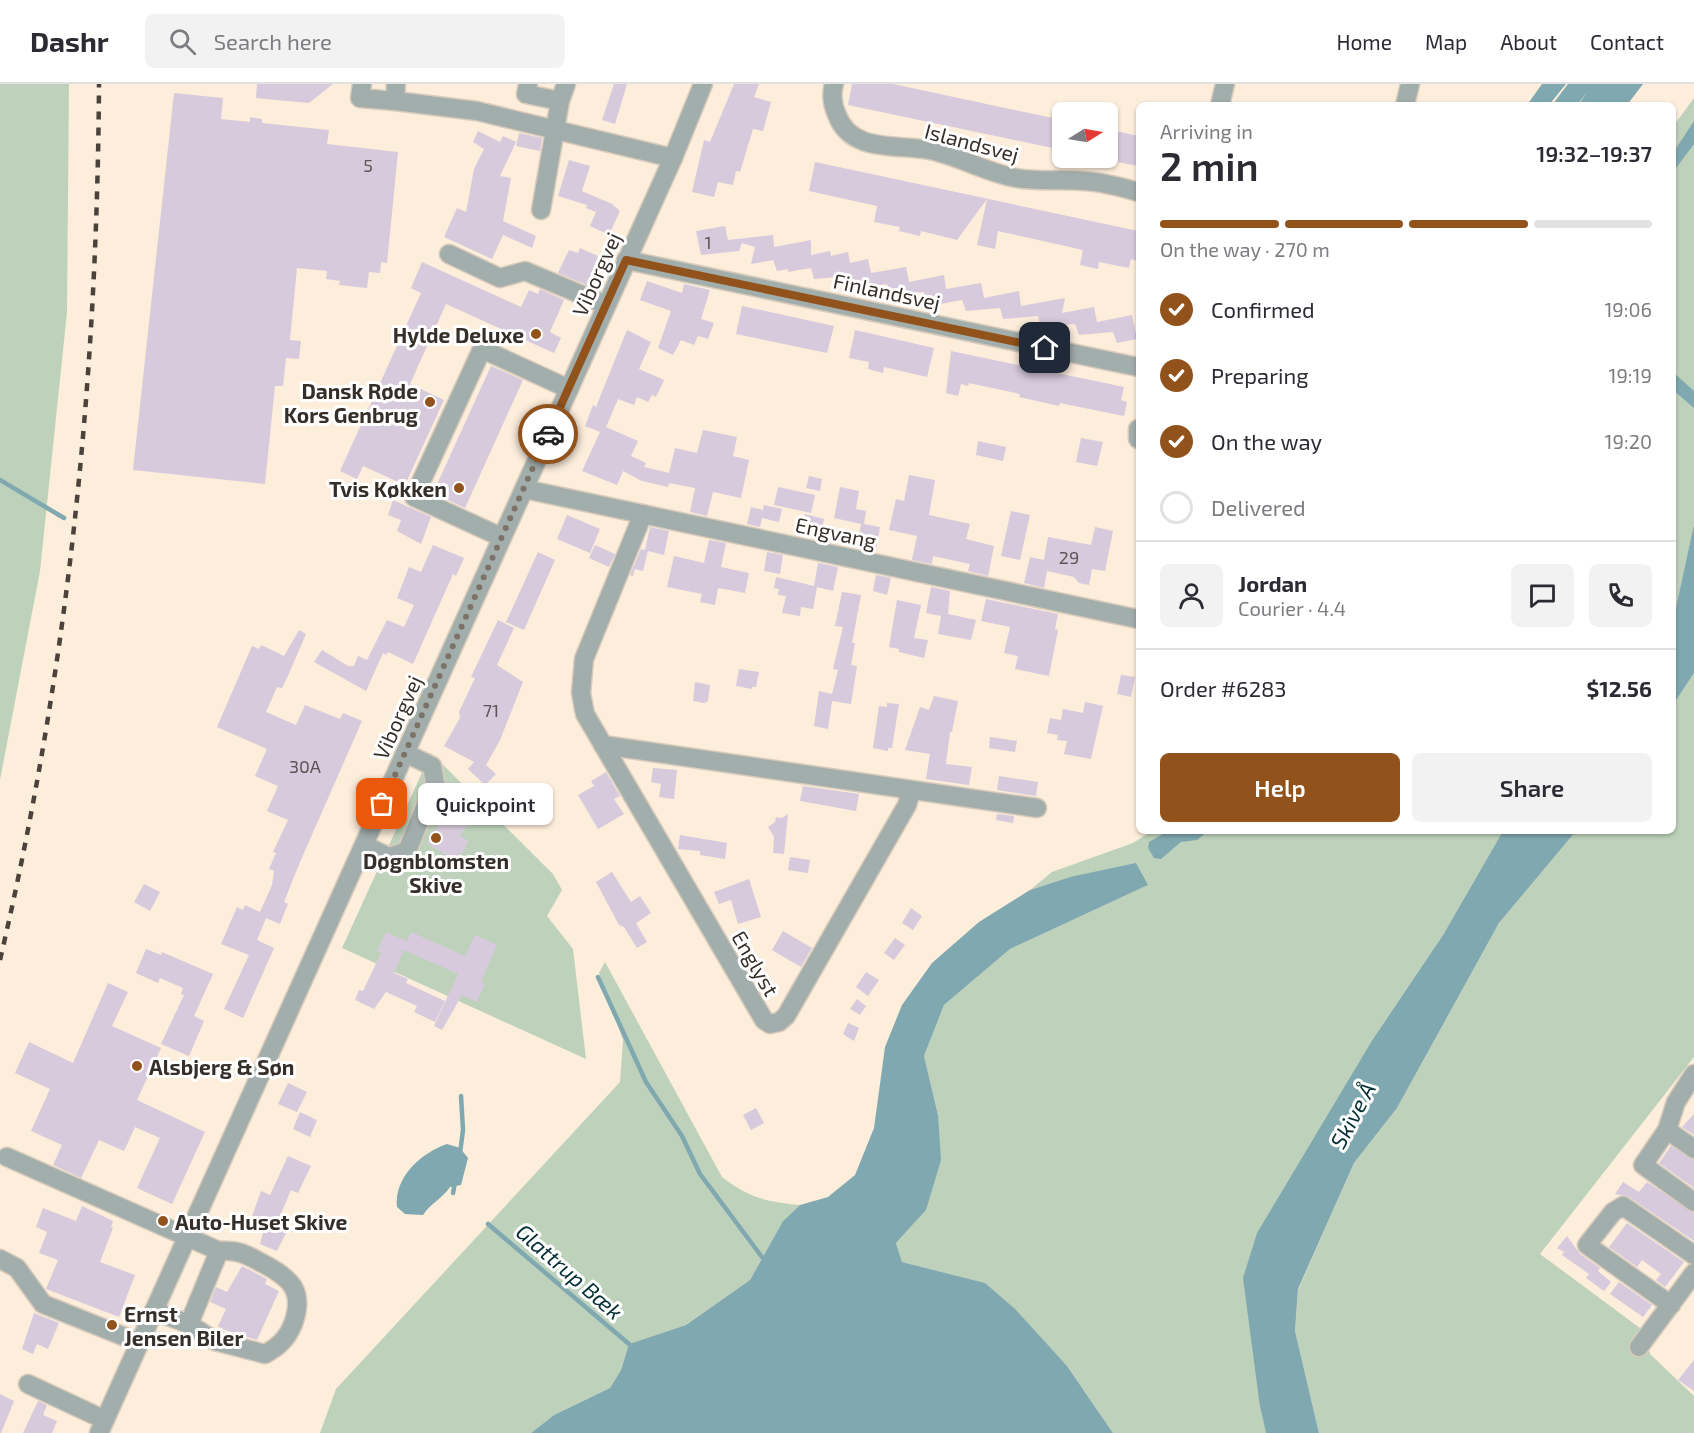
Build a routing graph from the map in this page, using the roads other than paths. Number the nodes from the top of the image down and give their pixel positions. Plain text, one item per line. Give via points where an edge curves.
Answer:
1 (362, 84) edge
2 (528, 84) edge
3 (703, 84) edge
4 (834, 84) edge
5 (1225, 84) edge
6 (1410, 84) edge
7 (563, 92) edge
8 (395, 93) edge
9 (1221, 102) edge
10 (1406, 102) edge
11 (556, 130) junction
12 (673, 158) junction
13 (1136, 191) edge
14 (541, 210) dead end
15 (449, 255) dead end
16 (626, 260) junction
17 (606, 305) junction
18 (1136, 367) edge
19 (568, 388) junction
20 (524, 489) junction
21 (643, 514) junction
22 (501, 537) junction
23 (1136, 619) edge
24 (603, 745) junction
25 (405, 753) junction
26 (911, 791) junction
27 (1037, 808) dead end
28 (364, 845) junction
29 (1694, 1074) edge
30 (1685, 1102) edge
31 (1667, 1130) junction
32 (1694, 1149) edge
33 (7, 1157) dead end
34 (1694, 1202) edge
35 (187, 1238) junction
36 (219, 1251) junction
37 (1694, 1256) edge
38 (0, 1259) edge
39 (1694, 1273) edge
40 (1671, 1305) junction
41 (154, 1311) junction
42 (189, 1324) junction
43 (140, 1343) junction
44 (1639, 1347) dead end
45 (28, 1384) dead end
46 (102, 1427) edge

1 - 8 street via 360,98
2 - 7 street via 526,94
3 - 12 street, Viborgvej
4 - 13 street, Islandsvej via 834,109 839,122 869,144 929,150 1013,177 1048,182 1084,181
5 - 9 street
6 - 10 street
7 - 11 street
8 - 11 street
11 - 12 street
11 - 14 street
12 - 16 street, Viborgvej
15 - 17 street via 500,278 525,271
16 - 17 street, Viborgvej
16 - 18 street, Finlandsvej
17 - 19 street, Viborgvej
19 - 20 street, Viborgvej
19 - 22 street via 482,349 414,497
20 - 21 street, Engvang
20 - 22 street, Viborgvej
21 - 23 street, Engvang
21 - 24 street, Englyst via 584,659 581,693 585,714
22 - 25 street, Viborgvej
24 - 26 street
24 - 26 street, Englyst via 764,1020 770,1024 779,1023 786,1016 907,805
25 - 28 street, Viborgvej
25 - 28 street via 432,766 435,783 407,851 389,857
26 - 27 street
28 - 35 street, Viborgvej
29 - 30 street
30 - 31 street
31 - 32 street
31 - 34 street via 1643,1166
33 - 35 street
35 - 36 street
35 - 41 street, Viborgvej
36 - 42 street
36 - 42 street via 238,1250 284,1274 294,1287 298,1309 291,1329 280,1346 265,1354 215,1341
37 - 40 street via 1623,1206 1613,1212 1587,1245
38 - 43 street via 17,1268 43,1304
39 - 40 street
40 - 44 street
41 - 42 street
41 - 43 street, Viborgvej
43 - 46 street, Viborgvej
45 - 46 street

